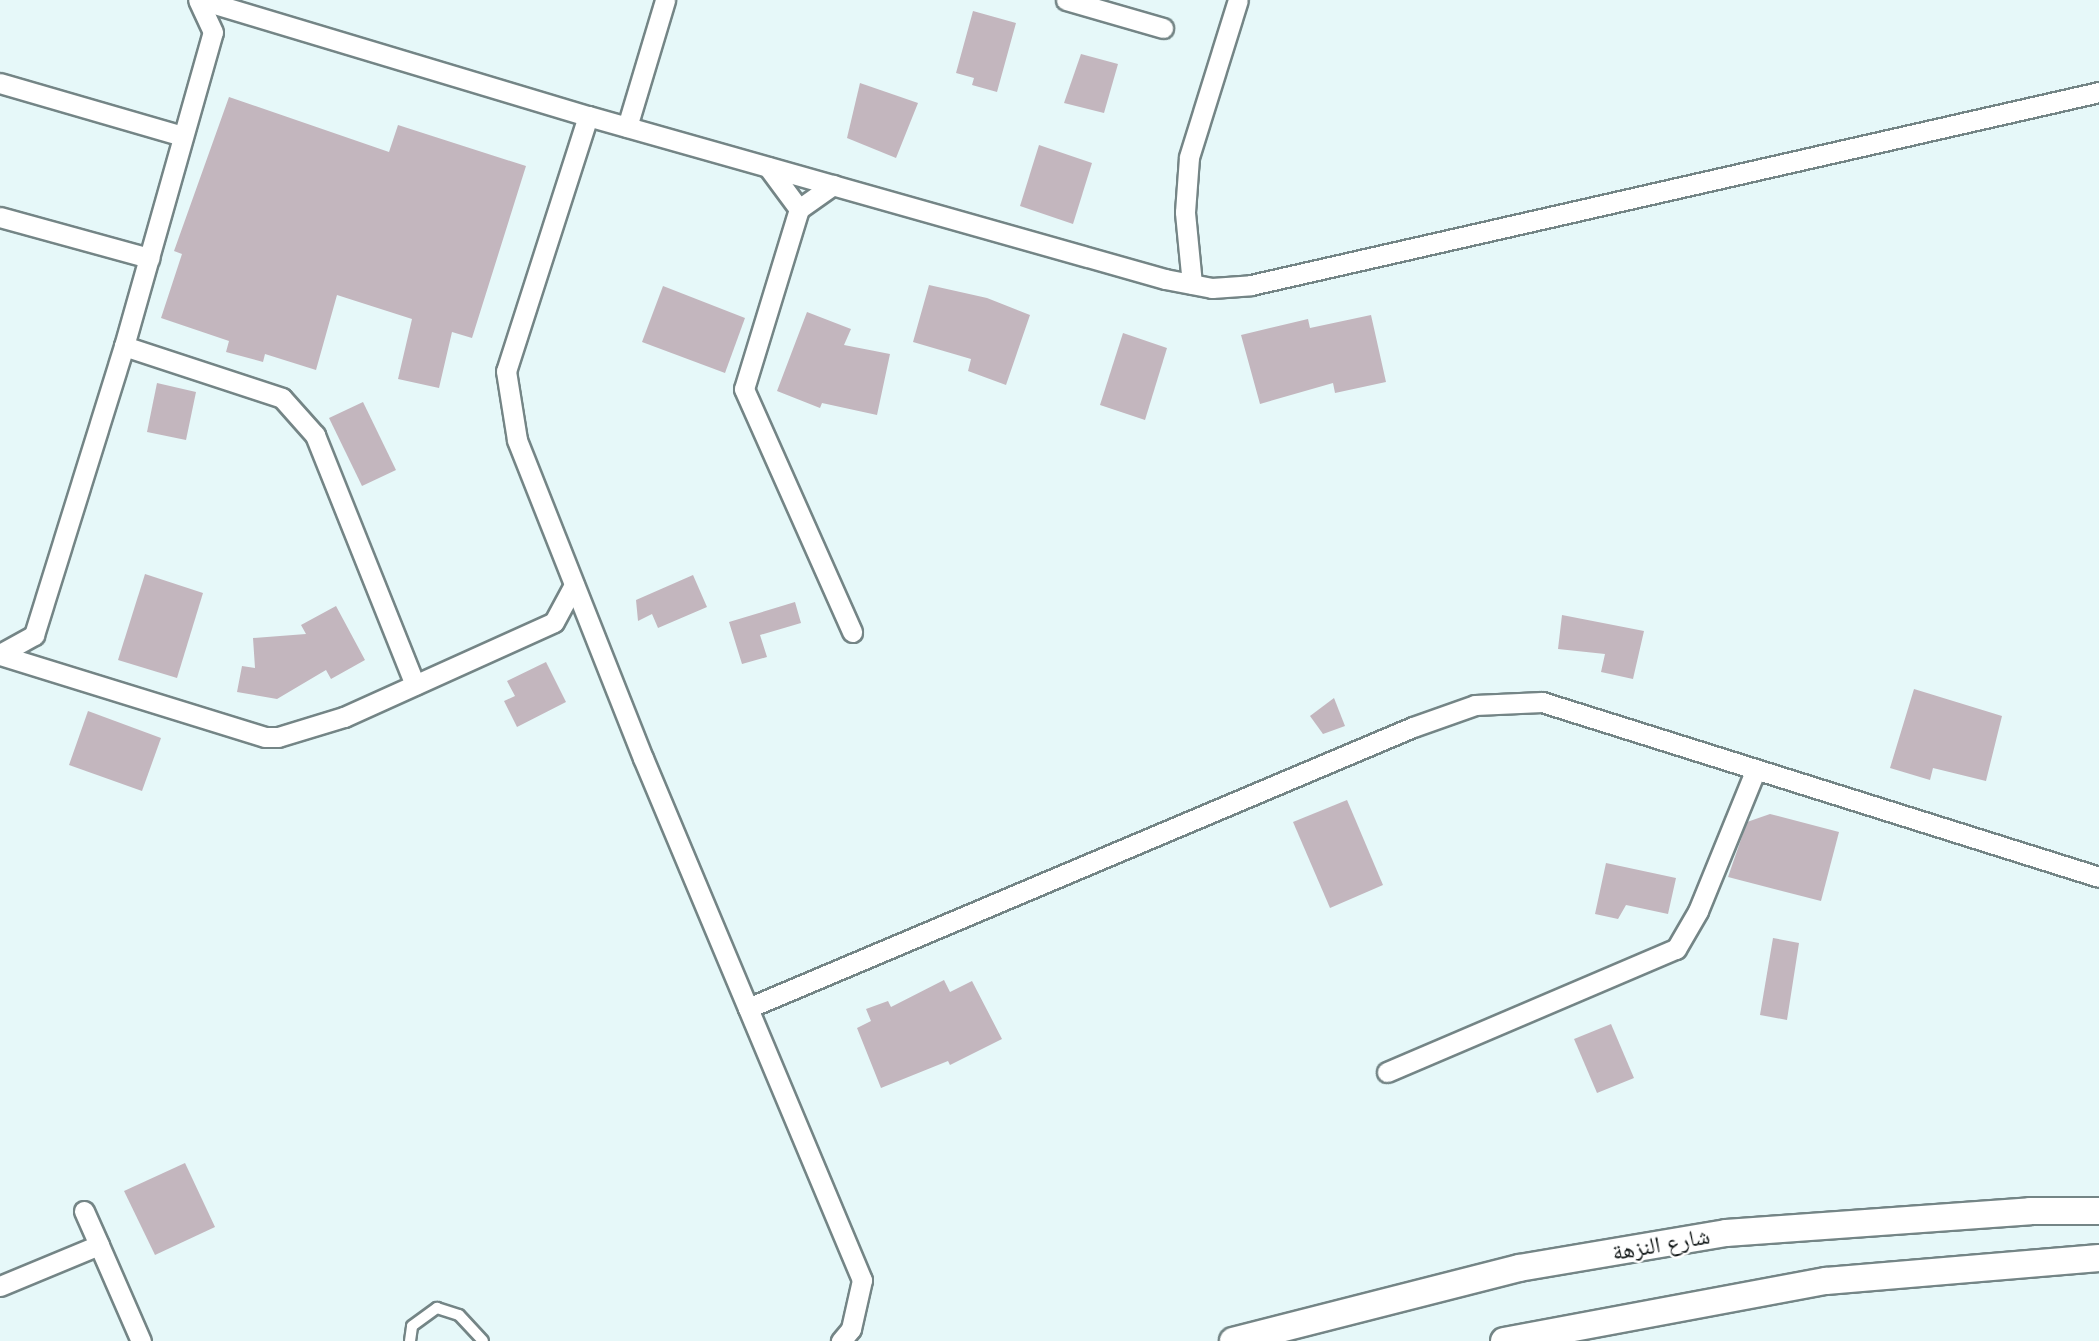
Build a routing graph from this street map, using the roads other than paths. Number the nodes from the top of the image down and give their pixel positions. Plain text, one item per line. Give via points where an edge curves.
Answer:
1 (200, 0) edge
2 (665, 0) edge
3 (1066, 0) edge
4 (1238, 0) edge
5 (239, 11) junction
6 (1163, 28) dead end
7 (213, 29) junction
8 (0, 83) edge
9 (2099, 92) edge
10 (588, 116) junction
11 (627, 127) junction
12 (182, 136) junction
13 (768, 167) junction
14 (833, 185) junction
15 (799, 209) junction
16 (0, 217) edge
17 (149, 258) junction
18 (1192, 284) junction
19 (124, 346) junction
20 (574, 585) junction
21 (554, 622) junction
22 (852, 632) dead end
23 (34, 635) junction
24 (594, 635) junction
25 (0, 655) edge
26 (56, 673) junction
27 (415, 685) junction
28 (1756, 769) junction
29 (2099, 877) edge
30 (748, 1008) junction
31 (1387, 1072) dead end
32 (84, 1211) dead end
33 (2099, 1211) edge
34 (99, 1245) junction
35 (2099, 1258) edge
36 (0, 1286) edge
37 (141, 1341) edge
38 (410, 1341) edge
39 (483, 1341) edge
40 (841, 1341) edge
41 (1233, 1341) edge
42 (1504, 1341) edge

1 - 5 street
1 - 7 street
2 - 11 street
3 - 6 street
4 - 18 street via 1189,157 1185,212
5 - 7 street
5 - 10 street
7 - 12 street
8 - 12 street
9 - 18 street via 1251,285 1212,288
10 - 11 street
10 - 20 street via 506,371 517,440
11 - 13 street
12 - 17 street
13 - 14 street
13 - 15 street
14 - 15 street
14 - 18 street
15 - 22 street via 744,389
16 - 17 street
17 - 19 street
19 - 23 street
19 - 27 street via 282,398 315,435
20 - 21 street
20 - 24 street
21 - 24 street via 578,626
21 - 27 street
23 - 25 street
23 - 26 street
24 - 30 street
25 - 26 street
26 - 27 street via 265,737 327,724
28 - 29 street
28 - 30 street via 1542,702 1475,705 1413,727
28 - 31 street via 1698,911 1676,949
30 - 40 street via 862,1280 851,1329
32 - 34 street
33 - 41 main road, شارع النزهة via 2030,1211 1726,1233 1519,1268
34 - 36 street
34 - 37 street
35 - 42 main road via 1826,1281
38 - 39 lane via 412,1326 437,1308 459,1315

